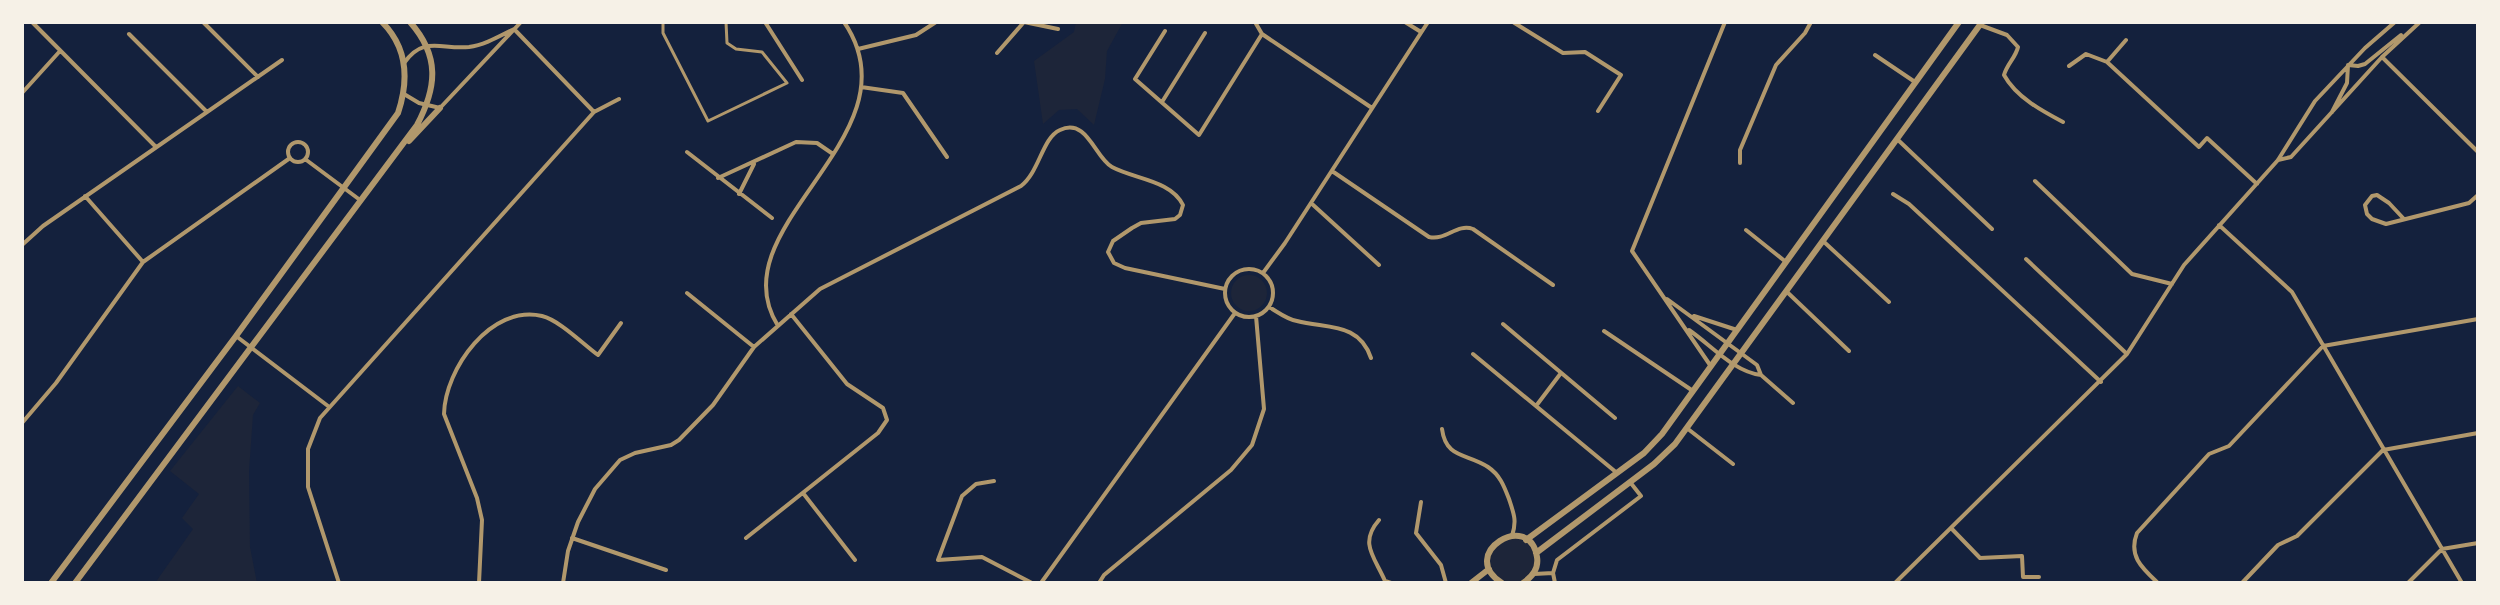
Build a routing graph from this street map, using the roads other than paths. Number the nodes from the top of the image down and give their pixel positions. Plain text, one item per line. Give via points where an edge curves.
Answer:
1 (32, 22) edge
2 (203, 22) edge
3 (382, 22) edge
4 (410, 22) edge
5 (521, 22) edge
6 (663, 22) edge
7 (726, 22) edge
8 (765, 22) edge
9 (844, 22) edge
10 (936, 22) edge
11 (1024, 22) edge
12 (1255, 22) edge
13 (1405, 22) edge
14 (1428, 22) edge
15 (1513, 22) edge
16 (1725, 22) edge
17 (1811, 22) edge
18 (1959, 22) edge
19 (2395, 22) edge
20 (2420, 22) edge
21 (1981, 23) edge
22 (514, 29) junction
23 (1058, 29) dead end
24 (2410, 30) junction
25 (1165, 31) dead end
26 (1421, 32) junction
27 (1205, 33) dead end
28 (129, 34) dead end
29 (1262, 34) junction
30 (2126, 40) dead end
31 (426, 46) junction
32 (858, 49) junction
33 (60, 51) junction
34 (997, 53) dead end
35 (1875, 55) dead end
36 (2382, 57) junction
37 (282, 60) dead end
38 (2107, 62) junction
39 (404, 63) junction
40 (2348, 65) junction
41 (2069, 66) dead end
42 (258, 77) junction
43 (802, 80) dead end
44 (1915, 82) junction
45 (861, 87) junction
46 (22, 93) edge
47 (404, 94) junction
48 (619, 99) dead end
49 (1161, 102) junction
50 (427, 106) junction
51 (440, 108) junction
52 (1372, 108) junction
53 (1598, 111) dead end
54 (207, 112) junction
55 (594, 112) junction
56 (2331, 114) junction
57 (2063, 122) dead end
58 (1897, 139) junction
59 (156, 147) junction
60 (687, 152) dead end
61 (2478, 152) edge
62 (833, 154) junction
63 (947, 157) dead end
64 (290, 158) junction
65 (305, 159) junction
66 (2278, 160) junction
67 (756, 161) junction
68 (1740, 163) dead end
69 (387, 165) junction
70 (1332, 171) junction
71 (718, 178) junction
72 (2035, 181) dead end
73 (2257, 184) junction
74 (345, 188) junction
75 (739, 194) junction
76 (1893, 194) dead end
77 (2478, 195) edge
78 (85, 196) junction
79 (360, 200) junction
80 (1311, 203) junction
81 (772, 218) dead end
82 (2403, 218) junction
83 (2219, 225) junction
84 (1992, 229) dead end
85 (1746, 230) dead end
86 (1822, 241) junction
87 (22, 245) edge
88 (2026, 259) dead end
89 (143, 262) junction
90 (1786, 262) junction
91 (1379, 265) dead end
92 (1263, 273) junction
93 (2172, 284) junction
94 (1553, 285) dead end
95 (1225, 289) junction
96 (1786, 291) junction
97 (687, 293) dead end
98 (1665, 298) junction
99 (1889, 302) dead end
100 (1269, 307) junction
101 (1235, 313) junction
102 (791, 314) junction
103 (1689, 314) junction
104 (1256, 316) junction
105 (2478, 319) edge
106 (621, 323) dead end
107 (1503, 324) dead end
108 (778, 326) junction
109 (1684, 327) junction
110 (1737, 330) junction
111 (1604, 331) dead end
112 (236, 336) junction
113 (1728, 342) junction
114 (250, 346) junction
115 (2323, 346) junction
116 (754, 347) junction
117 (1849, 351) dead end
118 (1742, 352) junction
119 (1473, 354) dead end
120 (1720, 354) junction
121 (2127, 354) junction
122 (1371, 358) dead end
123 (1733, 363) junction
124 (1711, 366) junction
125 (1561, 373) junction
126 (1761, 375) junction
127 (2101, 382) junction
128 (1693, 391) junction
129 (1793, 403) dead end
130 (328, 406) junction
131 (1536, 406) junction
132 (1615, 418) dead end
133 (22, 423) edge
134 (1687, 428) junction
135 (1442, 429) dead end
136 (2478, 433) edge
137 (2383, 450) junction
138 (1733, 464) dead end
139 (1617, 473) junction
140 (994, 481) dead end
141 (1630, 482) junction
142 (803, 493) junction
143 (1421, 502) dead end
144 (1379, 520) dead end
145 (1951, 528) junction
146 (1512, 536) junction
147 (572, 538) junction
148 (746, 538) dead end
149 (1526, 540) junction
150 (2478, 543) edge
151 (2442, 549) junction
152 (1536, 553) junction
153 (855, 560) dead end
154 (1489, 569) junction
155 (666, 570) dead end
156 (1553, 573) junction
157 (1534, 574) junction
158 (2039, 577) dead end
159 (51, 583) edge
160 (75, 583) edge
161 (339, 583) edge
162 (479, 583) edge
163 (563, 583) edge
164 (1032, 583) edge
165 (1041, 583) edge
166 (1099, 583) edge
167 (1391, 583) edge
168 (1446, 583) edge
169 (1471, 583) edge
170 (1500, 583) edge
171 (1523, 583) edge
172 (1555, 583) edge
173 (1895, 583) edge
174 (2158, 583) edge
175 (2242, 583) edge
176 (2408, 583) edge
177 (2462, 583) edge

1 - 33 street
2 - 42 street
3 - 39 street via 399,43
4 - 31 street
5 - 22 street
6 - 7 street via 663,33 708,121 787,83 762,52 727,43
8 - 43 street
9 - 32 street
10 - 32 street via 916,35
11 - 23 street
11 - 34 street
12 - 29 street
13 - 26 street
14 - 26 street
15 - 53 street via 1563,53 1585,52 1621,75
16 - 98 street via 1632,251
17 - 68 street via 1776,65 1740,150
18 - 44 street
19 - 40 street
20 - 24 street
21 - 57 street via 2007,35 2018,47 2004,75 2008,81 2037,108
21 - 58 street
22 - 31 street via 472,47
22 - 51 street
22 - 55 street
24 - 36 street
24 - 40 street via 2365,64
25 - 49 street via 1135,79
26 - 52 street
27 - 49 street
28 - 54 street
29 - 49 street via 1199,135
29 - 52 street
30 - 38 street
31 - 39 street
31 - 50 street via 433,75
32 - 45 street
33 - 46 street
33 - 59 street
35 - 44 street
36 - 56 street
36 - 61 street
37 - 42 street
38 - 41 street via 2086,54
38 - 73 street via 2199,147 2207,138
39 - 47 street
40 - 56 street via 2347,83
40 - 66 street via 2315,101
42 - 54 street
44 - 90 street
45 - 62 street via 848,130
45 - 63 street via 903,93
47 - 50 street
47 - 74 street via 390,127
48 - 55 street
50 - 51 street
50 - 69 street
51 - 69 street
52 - 70 street
54 - 59 street
55 - 130 street
56 - 66 street via 2291,157
58 - 84 street
58 - 86 street
59 - 78 street
60 - 71 street
62 - 67 street via 817,143 796,142
62 - 108 street via 770,259 766,296
64 - 65 street
64 - 65 street via 291,144 301,142 308,149
64 - 89 street
65 - 74 street
66 - 73 street
67 - 71 street
67 - 75 street
69 - 79 street
70 - 80 street
70 - 94 street via 1429,237 1437,239 1467,226
71 - 75 street
72 - 93 street via 2132,274
73 - 83 street
74 - 79 street
74 - 112 street
75 - 81 street
76 - 127 street
77 - 82 street via 2469,203
78 - 87 street
78 - 89 street
79 - 114 street
80 - 91 street
80 - 92 street
82 - 82 street via 2379,223 2365,205 2377,195
83 - 93 street
83 - 115 street via 2292,292
85 - 90 street
86 - 96 street
86 - 99 street
88 - 121 street
89 - 133 street
90 - 110 street
92 - 95 street via 1240,271
92 - 100 street via 1273,292
93 - 121 street
95 - 101 street
95 - 102 street via 1114,263 1108,252 1113,241 1141,223 1175,219 1183,205 1172,191 1110,166 1086,136 1066,128 1051,137 1021,186 836,279
96 - 117 street
96 - 118 street
97 - 116 street
98 - 103 street
98 - 109 street
100 - 104 street
100 - 122 street via 1298,322 1350,333 1362,340
101 - 104 street
101 - 165 street
102 - 108 street
102 - 142 street via 847,384 883,408 887,420
103 - 110 street
103 - 113 street
104 - 166 street via 1264,409 1252,445 1231,470
105 - 115 street
106 - 162 street via 598,355 550,319 510,318 467,351 456,370 444,414 482,520
107 - 125 street
108 - 116 street
109 - 120 street
109 - 124 street
110 - 113 street
111 - 128 street
112 - 114 street
112 - 159 street
113 - 118 street
113 - 120 street
114 - 130 street
114 - 160 street
115 - 137 street
115 - 174 street via 2229,446 2209,454 2137,533 2137,562
116 - 147 street via 713,405 679,440 635,453 608,471
118 - 123 street
118 - 126 street
119 - 131 street
120 - 123 street
120 - 124 street
121 - 127 street
123 - 126 street
123 - 134 street
124 - 128 street
125 - 131 street
125 - 132 street
126 - 129 street
127 - 145 street
128 - 139 street via 1653,445
130 - 161 street via 311,439 306,470
131 - 139 street
134 - 138 street
134 - 141 street via 1666,455
135 - 146 street via 1449,449 1497,474 1517,520
136 - 137 street
137 - 151 street
137 - 175 street
139 - 149 street
140 - 164 street via 976,484 962,496 938,560 982,557
141 - 152 street
141 - 156 street via 1641,496 1557,560
142 - 148 street
142 - 153 street
143 - 168 street via 1416,533 1441,565
144 - 167 street via 1369,531 1368,543 1385,581
145 - 158 street via 1980,558 2022,556 2023,577
145 - 173 street
146 - 149 street
146 - 154 street via 1492,547
147 - 155 street
147 - 163 street
149 - 152 street
150 - 151 street
151 - 176 street
151 - 177 street
152 - 157 street
154 - 169 street
154 - 170 street
156 - 157 street
156 - 172 street
157 - 171 street

